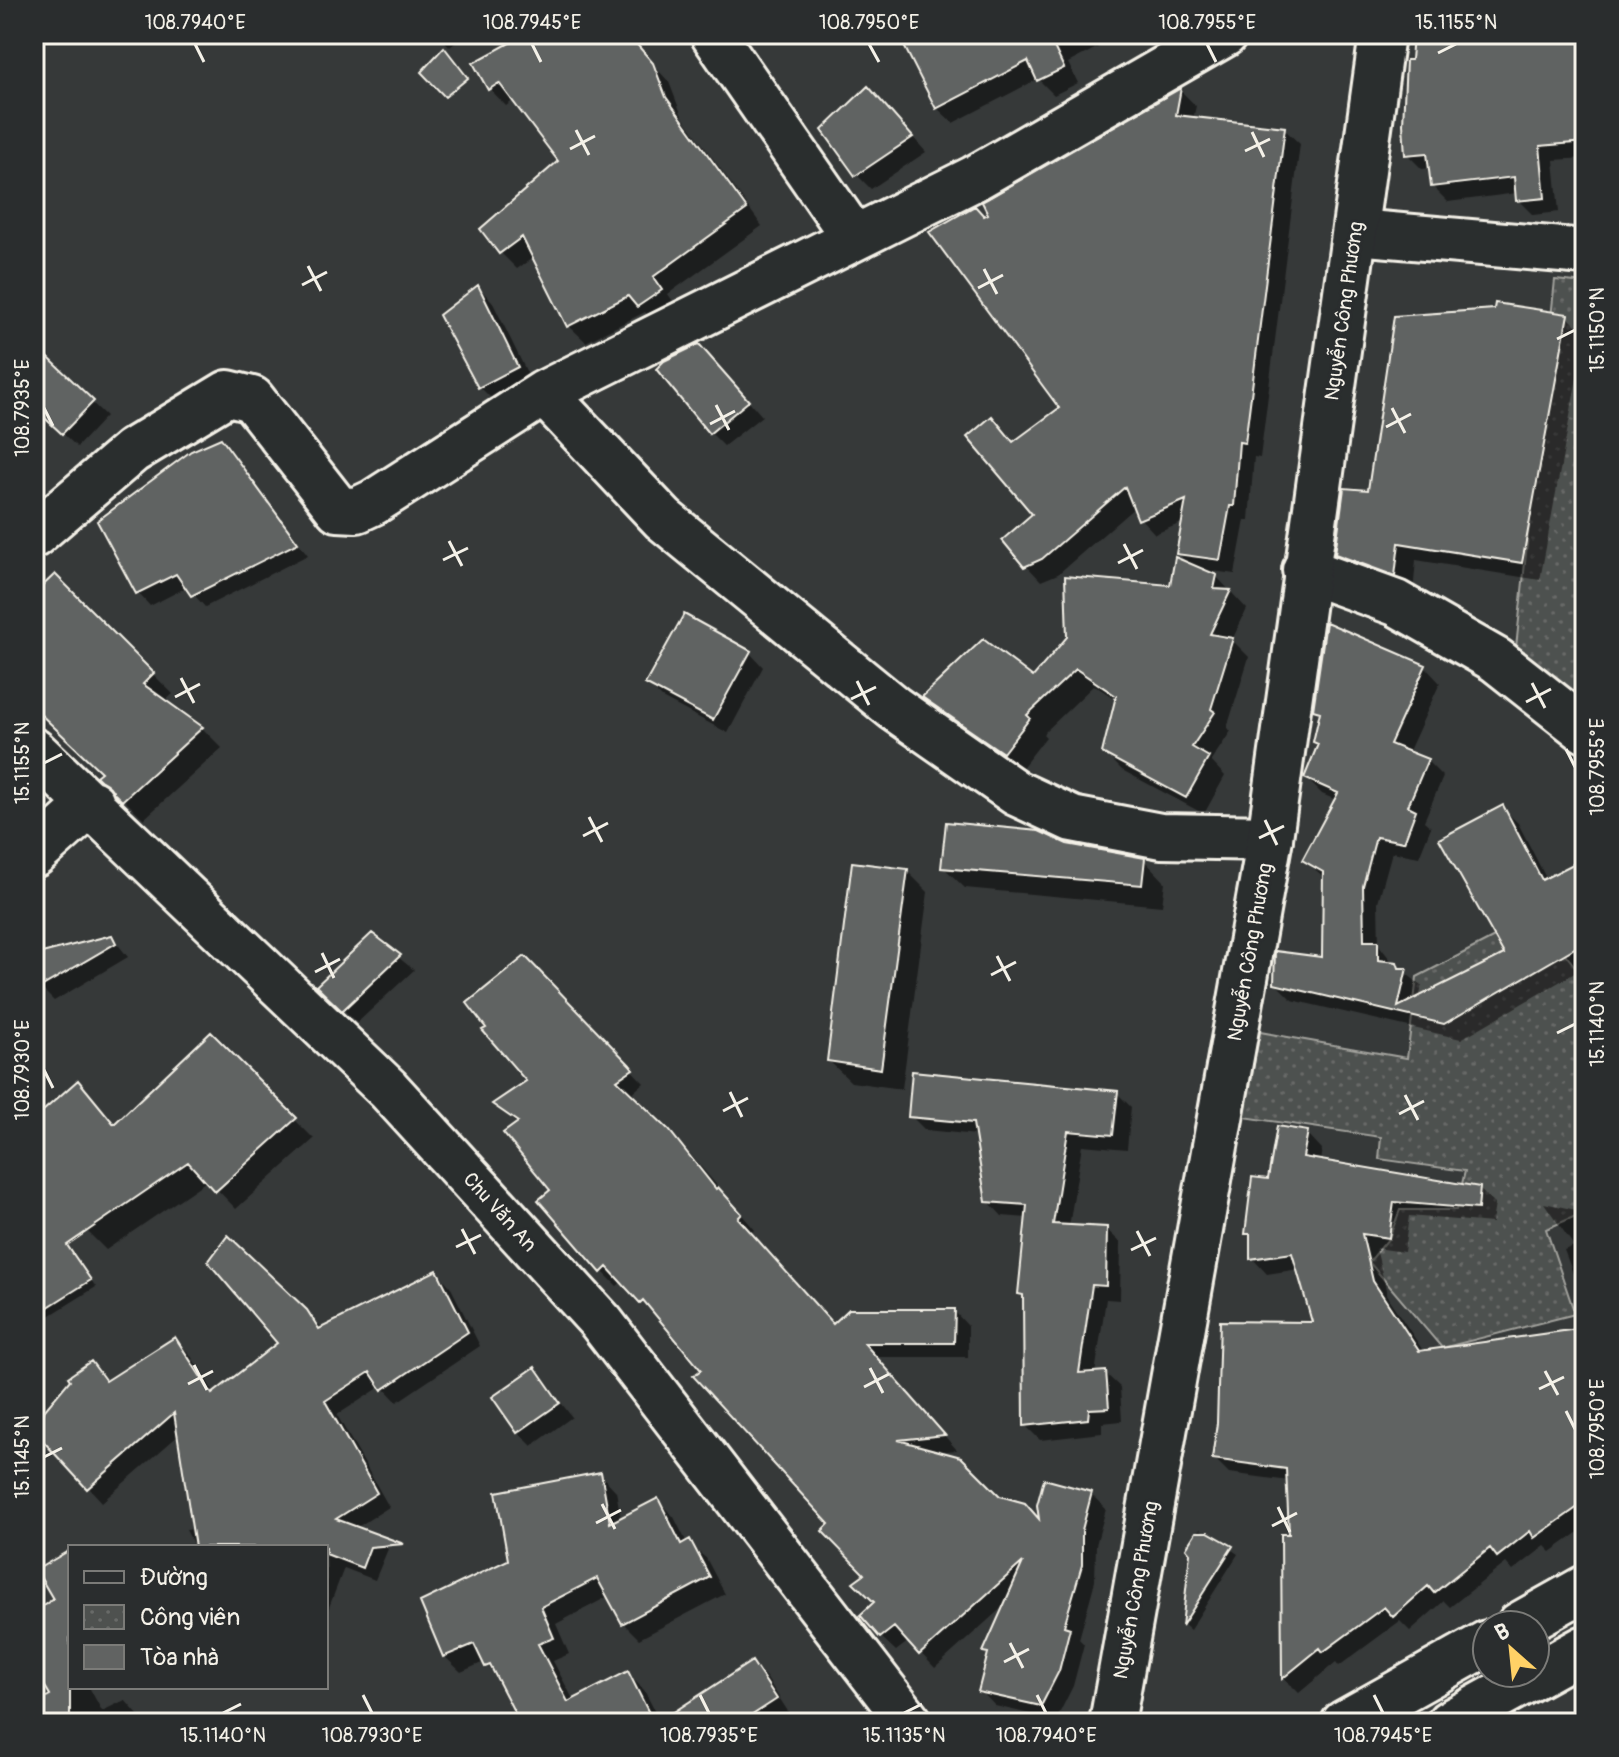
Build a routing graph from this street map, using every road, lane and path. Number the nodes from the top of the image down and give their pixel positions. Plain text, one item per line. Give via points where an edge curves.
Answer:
1 (713, 34) edge
2 (1225, 34) edge
3 (1382, 34) edge
4 (1356, 232) junction
5 (853, 236) junction
6 (1585, 252) edge
7 (544, 393) junction
8 (34, 535) edge
9 (1305, 570) junction
10 (1585, 730) edge
11 (34, 751) edge
12 (92, 803) junction
13 (1270, 838) junction
14 (34, 855) edge
15 (1585, 1588) edge
16 (1548, 1609) edge
17 (1585, 1648) edge
18 (1471, 1652) edge
19 (910, 1723) edge
20 (1112, 1723) edge
21 (1344, 1723) edge
22 (1449, 1723) edge

1 - 5 street
2 - 5 street via 975,178
3 - 4 street, Nguyễn Công Phương
4 - 6 street
4 - 9 street, Nguyễn Công Phương
5 - 7 street
7 - 8 street via 357,510 338,509 252,399 228,393 132,451
7 - 13 street via 663,519 894,708 1016,793 1072,819 1161,836
9 - 10 street via 1409,610 1496,660
9 - 13 street, Nguyễn Công Phương
11 - 12 street, Chu Văn An
12 - 14 street
12 - 19 street, Chu Văn An via 388,1089 601,1322
13 - 20 street, Nguyễn Công Phương
15 - 16 street
17 - 22 street
18 - 21 street

